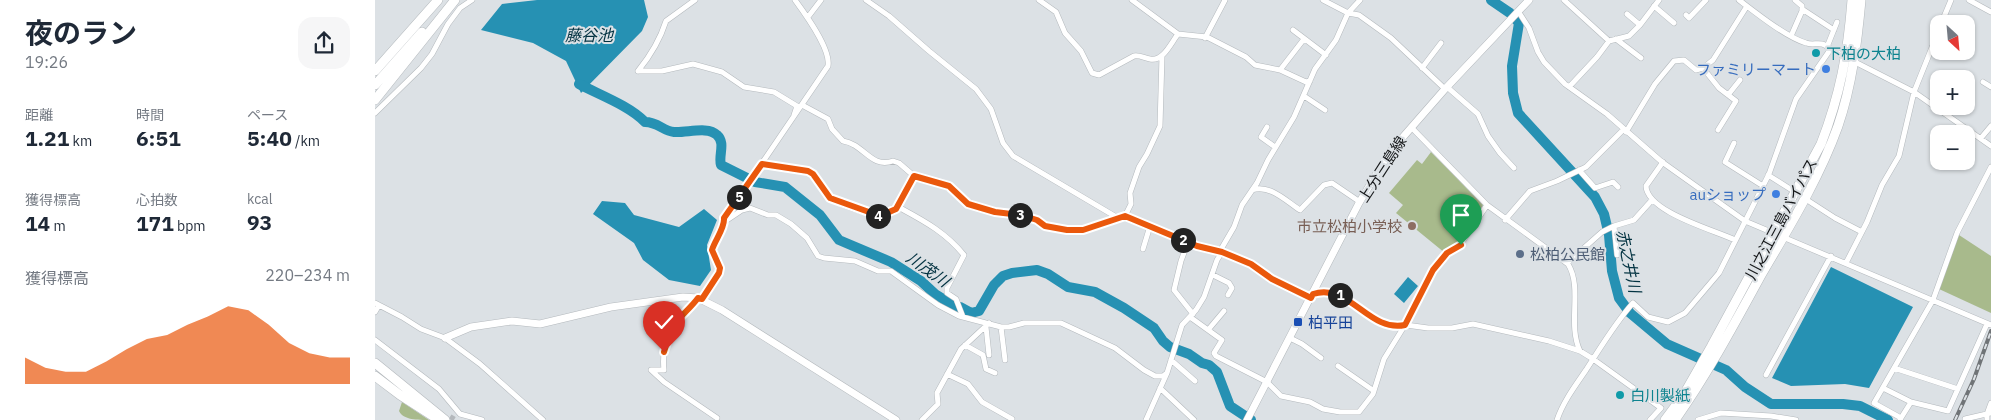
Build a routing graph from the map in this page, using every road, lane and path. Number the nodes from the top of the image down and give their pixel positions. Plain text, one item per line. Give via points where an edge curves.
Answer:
1 (437, 0) edge
2 (451, 0) edge
3 (455, 0) edge
4 (471, 0) edge
5 (695, 0) edge
6 (795, 0) edge
7 (821, 0) edge
8 (866, 0) edge
9 (1039, 0) edge
10 (1132, 0) edge
11 (1225, 0) edge
12 (1323, 0) edge
13 (1360, 0) edge
14 (1529, 0) edge
15 (1565, 0) edge
16 (1659, 0) edge
17 (1706, 0) edge
18 (1739, 0) edge
19 (1852, 0) edge
20 (1861, 0) edge
21 (1951, 0) edge
22 (1969, 0) edge
23 (1799, 1) edge
24 (1654, 6) junction
25 (1747, 6) junction
26 (1802, 9) junction
27 (1518, 11) junction
28 (1991, 12) edge
29 (1349, 13) junction
30 (1627, 14) dead end
31 (1686, 15) dead end
32 (1945, 15) edge
33 (808, 17) junction
34 (1837, 22) dead end
35 (1674, 24) dead end
36 (1640, 25) junction
37 (1293, 30) dead end
38 (1834, 30) junction
39 (1178, 34) junction
40 (1791, 36) junction
41 (1205, 38) junction
42 (1305, 39) junction
43 (1616, 39) junction
44 (1609, 41) junction
45 (1441, 43) dead end
46 (1829, 49) junction
47 (1930, 52) edge
48 (1326, 55) junction
49 (1162, 56) junction
50 (1846, 57) junction
51 (1641, 58) dead end
52 (1854, 62) junction
53 (375, 63) edge
54 (1422, 68) junction
55 (1703, 68) junction
56 (1280, 70) junction
57 (375, 71) edge
58 (1740, 80) dead end
59 (1310, 81) junction
60 (1983, 82) dead end
61 (375, 85) edge
62 (1569, 87) junction
63 (1991, 87) edge
64 (1446, 88) junction
65 (1914, 92) junction
66 (1728, 95) junction
67 (1303, 96) junction
68 (375, 100) edge
69 (802, 106) junction
70 (1325, 110) dead end
71 (375, 113) edge
72 (794, 118) junction
73 (1991, 126) edge
74 (1267, 127) dead end
75 (1411, 127) junction
76 (1625, 130) junction
77 (1718, 130) dead end
78 (1981, 138) junction
79 (1991, 146) edge
80 (1275, 147) junction
81 (1735, 147) dead end
82 (1663, 162) junction
83 (762, 164) junction
84 (1991, 167) edge
85 (1514, 168) dead end
86 (1579, 170) junction
87 (1768, 175) junction
88 (914, 176) junction
89 (1763, 186) junction
90 (1618, 187) dead end
91 (1253, 190) junction
92 (1795, 192) junction
93 (1804, 198) junction
94 (1653, 200) junction
95 (1360, 202) junction
96 (1487, 205) junction
97 (896, 209) junction
98 (1125, 216) junction
99 (1118, 218) junction
100 (1505, 220) junction
101 (1745, 221) junction
102 (724, 222) junction
103 (1150, 226) junction
104 (1614, 226) junction
105 (1862, 232) junction
106 (1773, 233) junction
107 (1784, 237) junction
108 (1735, 240) junction
109 (1188, 242) junction
110 (1143, 249) dead end
111 (1221, 251) junction
112 (1617, 256) dead end
113 (1831, 256) junction
114 (1567, 263) junction
115 (1846, 263) junction
116 (1213, 275) junction
117 (1228, 295) dead end
118 (1312, 296) junction
119 (700, 298) junction
120 (1933, 300) junction
121 (377, 304) edge
122 (1224, 311) dead end
123 (375, 312) edge
124 (1192, 316) junction
125 (963, 317) junction
126 (1989, 324) edge
127 (987, 325) junction
128 (1405, 325) junction
129 (1001, 327) junction
130 (1207, 330) junction
131 (445, 338) junction
132 (1290, 338) junction
133 (375, 340) edge
134 (965, 345) junction
135 (1715, 348) junction
136 (1580, 351) junction
137 (989, 355) dead end
138 (1321, 358) dead end
139 (1593, 359) junction
140 (1005, 360) dead end
141 (1171, 360) junction
142 (375, 363) edge
143 (1338, 366) dead end
144 (1704, 368) junction
145 (1894, 368) junction
146 (995, 373) dead end
147 (1167, 373) junction
148 (947, 374) junction
149 (1766, 375) dead end
150 (375, 376) edge
151 (1195, 381) dead end
152 (1267, 382) junction
153 (1160, 388) junction
154 (1883, 388) junction
155 (1958, 389) junction
156 (1374, 391) junction
157 (1911, 402) junction
158 (1991, 403) edge
159 (1358, 412) junction
160 (1988, 416) edge
161 (717, 418) dead end
162 (1248, 418) edge
163 (1766, 418) edge
164 (1012, 419) edge
165 (1901, 419) edge
166 (1965, 419) edge
167 (439, 420) edge
168 (445, 420) edge
169 (482, 420) edge
170 (543, 420) edge
171 (896, 420) edge
172 (922, 420) edge
173 (1146, 420) edge
174 (1194, 420) edge
175 (1357, 420) edge
176 (1557, 420) edge
177 (1650, 420) edge
178 (1665, 420) edge
179 (1675, 420) edge
180 (1698, 420) edge
181 (1796, 420) edge

1 - 53 highway
1 - 57 highway
2 - 61 highway
3 - 68 highway
4 - 71 street via 459,8 421,68
5 - 72 street via 665,21 662,34 638,70 662,71 693,64 711,68 739,85 774,92 797,106
6 - 33 street
7 - 33 street
8 - 99 street via 976,89 991,109 1003,143 1013,156
9 - 49 street via 1056,12 1065,33 1081,51 1094,75 1134,56 1152,59
10 - 39 street
11 - 41 street
12 - 29 street
13 - 29 street
14 - 27 main road, 上分三島線
15 - 44 street
16 - 24 street
17 - 31 street via 1704,8 1689,18
18 - 25 street
19 - 50 highway, 川之江三島バイパス
20 - 52 highway, 川之江三島バイパス
21 - 32 street
22 - 28 street
23 - 26 street
24 - 35 street
24 - 36 street
25 - 40 street
25 - 55 street via 1713,60
26 - 38 street
26 - 40 street
27 - 62 street via 1544,62
27 - 64 main road, 上分三島線
29 - 48 street
29 - 54 street via 1359,15 1391,38
30 - 36 street
33 - 69 street via 829,59 828,66
34 - 38 street
36 - 43 street via 1629,36
37 - 42 street
38 - 46 street
39 - 41 street
39 - 49 street
40 - 46 street via 1806,44 1821,44
41 - 56 street via 1246,57 1255,65
42 - 48 street
42 - 56 street
43 - 44 street
43 - 51 street
44 - 62 street
45 - 54 street
46 - 50 street
46 - 87 street via 1796,99
47 - 65 street
48 - 59 street
49 - 98 street via 1160,126 1139,167
50 - 52 street
50 - 92 highway, 川之江三島バイパス via 1833,112 1821,144
52 - 65 street
52 - 93 highway, 川之江三島バイパス via 1838,125
54 - 64 street
55 - 66 street
55 - 76 street via 1696,70 1681,59 1674,61
56 - 59 street via 1297,79
58 - 66 street
59 - 67 street
60 - 63 street
62 - 76 street
64 - 75 main road, 上分三島線
64 - 85 street via 1478,114 1492,142
65 - 78 street
65 - 105 street via 1899,156 1882,185
66 - 77 street via 1736,101
67 - 70 street
67 - 80 street
69 - 72 street
69 - 88 street via 828,119 843,141 851,142 878,163 899,163
72 - 83 street
73 - 78 street
74 - 80 street via 1261,137
75 - 95 main road, 上分三島線 via 1389,152
75 - 96 street
76 - 82 street
76 - 86 street via 1597,158
78 - 79 street
80 - 91 street
81 - 89 street via 1725,162 1733,171
82 - 94 street via 1646,186
82 - 101 street
83 - 97 street via 808,171 830,198 880,216
83 - 102 street
84 - 120 street via 1957,233
86 - 90 street via 1595,188 1613,182
86 - 100 street via 1530,191
87 - 89 street
87 - 92 street
88 - 97 street
88 - 99 street via 949,186 968,204 1021,215 1045,226 1083,230
89 - 101 street
91 - 95 street via 1270,190 1300,210 1324,185 1332,183
91 - 111 street
92 - 106 highway, 川之江三島バイパス
93 - 105 street
93 - 107 highway, 川之江三島バイパス
94 - 104 street via 1634,220
94 - 108 street via 1684,221
95 - 118 main road, 上分三島線
96 - 100 street
96 - 128 street via 1461,245 1447,253 1433,270
97 - 125 street via 902,209 941,232 964,255 947,288 947,293 956,299
98 - 99 street
98 - 103 street
100 - 114 street
101 - 106 street
101 - 108 street
102 - 119 street via 712,250 719,273
102 - 125 street via 750,208 776,215 807,238 818,256 855,261 878,271 891,271 939,305
103 - 109 street
103 - 110 street
104 - 112 street
104 - 114 street
105 - 115 street
106 - 107 street
106 - 135 highway, 川之江三島バイパス
107 - 113 street
107 - 135 highway, 川之江三島バイパス
108 - 139 street via 1719,272 1685,313 1677,319 1661,321 1648,317 1633,303
109 - 111 street
109 - 124 street via 1174,290
111 - 116 street
111 - 118 street
113 - 115 street
113 - 149 street
114 - 136 street via 1574,276 1574,328
115 - 120 street
116 - 117 street via 1229,283 1232,288
116 - 124 street
118 - 128 street via 1322,291 1336,293 1379,321 1399,327
118 - 132 main road, 上分三島線
119 - 131 main road via 691,296 611,307 540,324 512,321 471,327
119 - 161 street via 679,319 668,338 664,370 651,370
119 - 171 main road
120 - 126 street
120 - 145 street
121 - 123 street
121 - 131 street via 421,329
122 - 130 street
124 - 130 street
124 - 141 street via 1182,325
125 - 127 street
126 - 155 street
127 - 129 street
127 - 134 street
127 - 137 street
128 - 136 street via 1452,328 1473,324 1523,334
128 - 156 street via 1384,359
129 - 140 street
129 - 147 street via 1061,323 1115,348 1155,376
130 - 152 street via 1222,340 1214,353 1216,356
131 - 170 street via 480,364
132 - 138 street
132 - 152 main road, 上分三島線
133 - 169 street via 439,389 457,415
134 - 146 street via 983,354 986,369
134 - 148 street
135 - 144 highway, 川之江三島バイパス
136 - 139 street
139 - 176 street via 1561,408
139 - 177 street via 1661,408
141 - 147 street
141 - 151 street
142 - 168 highway
143 - 156 street
144 - 178 highway, 川之江三島バイパス
144 - 179 highway, 川之江三島バイパス
145 - 154 street
145 - 155 street
147 - 153 street
148 - 164 street via 968,384 981,402
148 - 172 street via 937,393 938,404
150 - 167 highway
152 - 159 street via 1281,396 1310,402 1323,409
152 - 162 main road, 上分三島線
153 - 173 street
153 - 174 street
154 - 157 street
154 - 165 street via 1874,403
155 - 157 street via 1948,411
156 - 159 street
157 - 165 street
158 - 160 street
159 - 175 street
160 - 166 street
163 - 180 street via 1721,412
163 - 181 street

